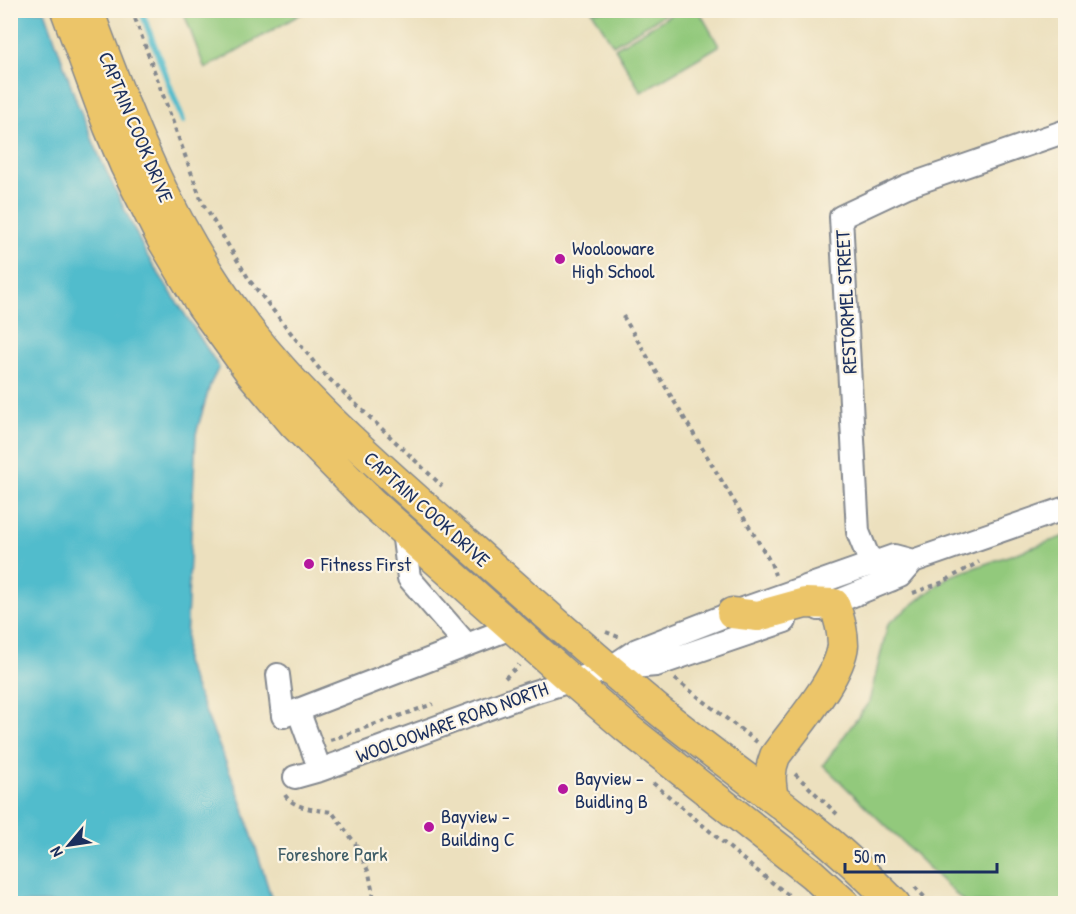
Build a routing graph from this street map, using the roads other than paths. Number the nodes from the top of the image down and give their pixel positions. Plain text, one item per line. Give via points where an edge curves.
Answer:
1 (66, 10) edge
2 (88, 10) edge
3 (1065, 131) edge
4 (1065, 508) edge
5 (403, 531) junction
6 (913, 561) junction
7 (874, 563) junction
8 (891, 580) junction
9 (834, 604) junction
10 (732, 613) junction
11 (511, 628) junction
12 (466, 644) junction
13 (609, 669) junction
14 (278, 675) dead end
15 (571, 680) junction
16 (298, 710) junction
17 (320, 770) junction
18 (288, 782) road end
19 (773, 798) junction
20 (845, 903) edge
21 (895, 903) edge

1 - 5 main road, CAPTAIN COOK DRIVE via 125,165 202,306 294,424
2 - 13 main road, CAPTAIN COOK DRIVE via 121,101 162,191 192,247 252,334 318,410
3 - 7 street, RESTORMEL STREET via 907,186 842,217 858,532
4 - 6 street, WOOLOOWARE ROAD NORTH
5 - 11 main road, CAPTAIN COOK DRIVE
5 - 12 street via 409,578
6 - 7 street, WOOLOOWARE ROAD NORTH via 894,556
6 - 8 street, WOOLOOWARE ROAD NORTH
7 - 8 street, RESTORMEL STREET
7 - 10 street, WOOLOOWARE ROAD NORTH
8 - 9 street, WOOLOOWARE ROAD NORTH
9 - 10 main road via 805,603 758,616
9 - 13 street, WOOLOOWARE ROAD NORTH via 656,665
9 - 19 main road via 843,645 839,661 775,756 770,769
10 - 13 street, WOOLOOWARE ROAD NORTH via 637,650
11 - 12 street
11 - 15 main road, CAPTAIN COOK DRIVE
12 - 16 street
13 - 15 street, WOOLOOWARE ROAD NORTH
13 - 19 main road, CAPTAIN COOK DRIVE
14 - 16 street via 283,716
15 - 17 street, WOOLOOWARE ROAD NORTH
15 - 20 main road, CAPTAIN COOK DRIVE
16 - 17 street
17 - 18 street, WOOLOOWARE ROAD NORTH
19 - 21 main road, CAPTAIN COOK DRIVE

